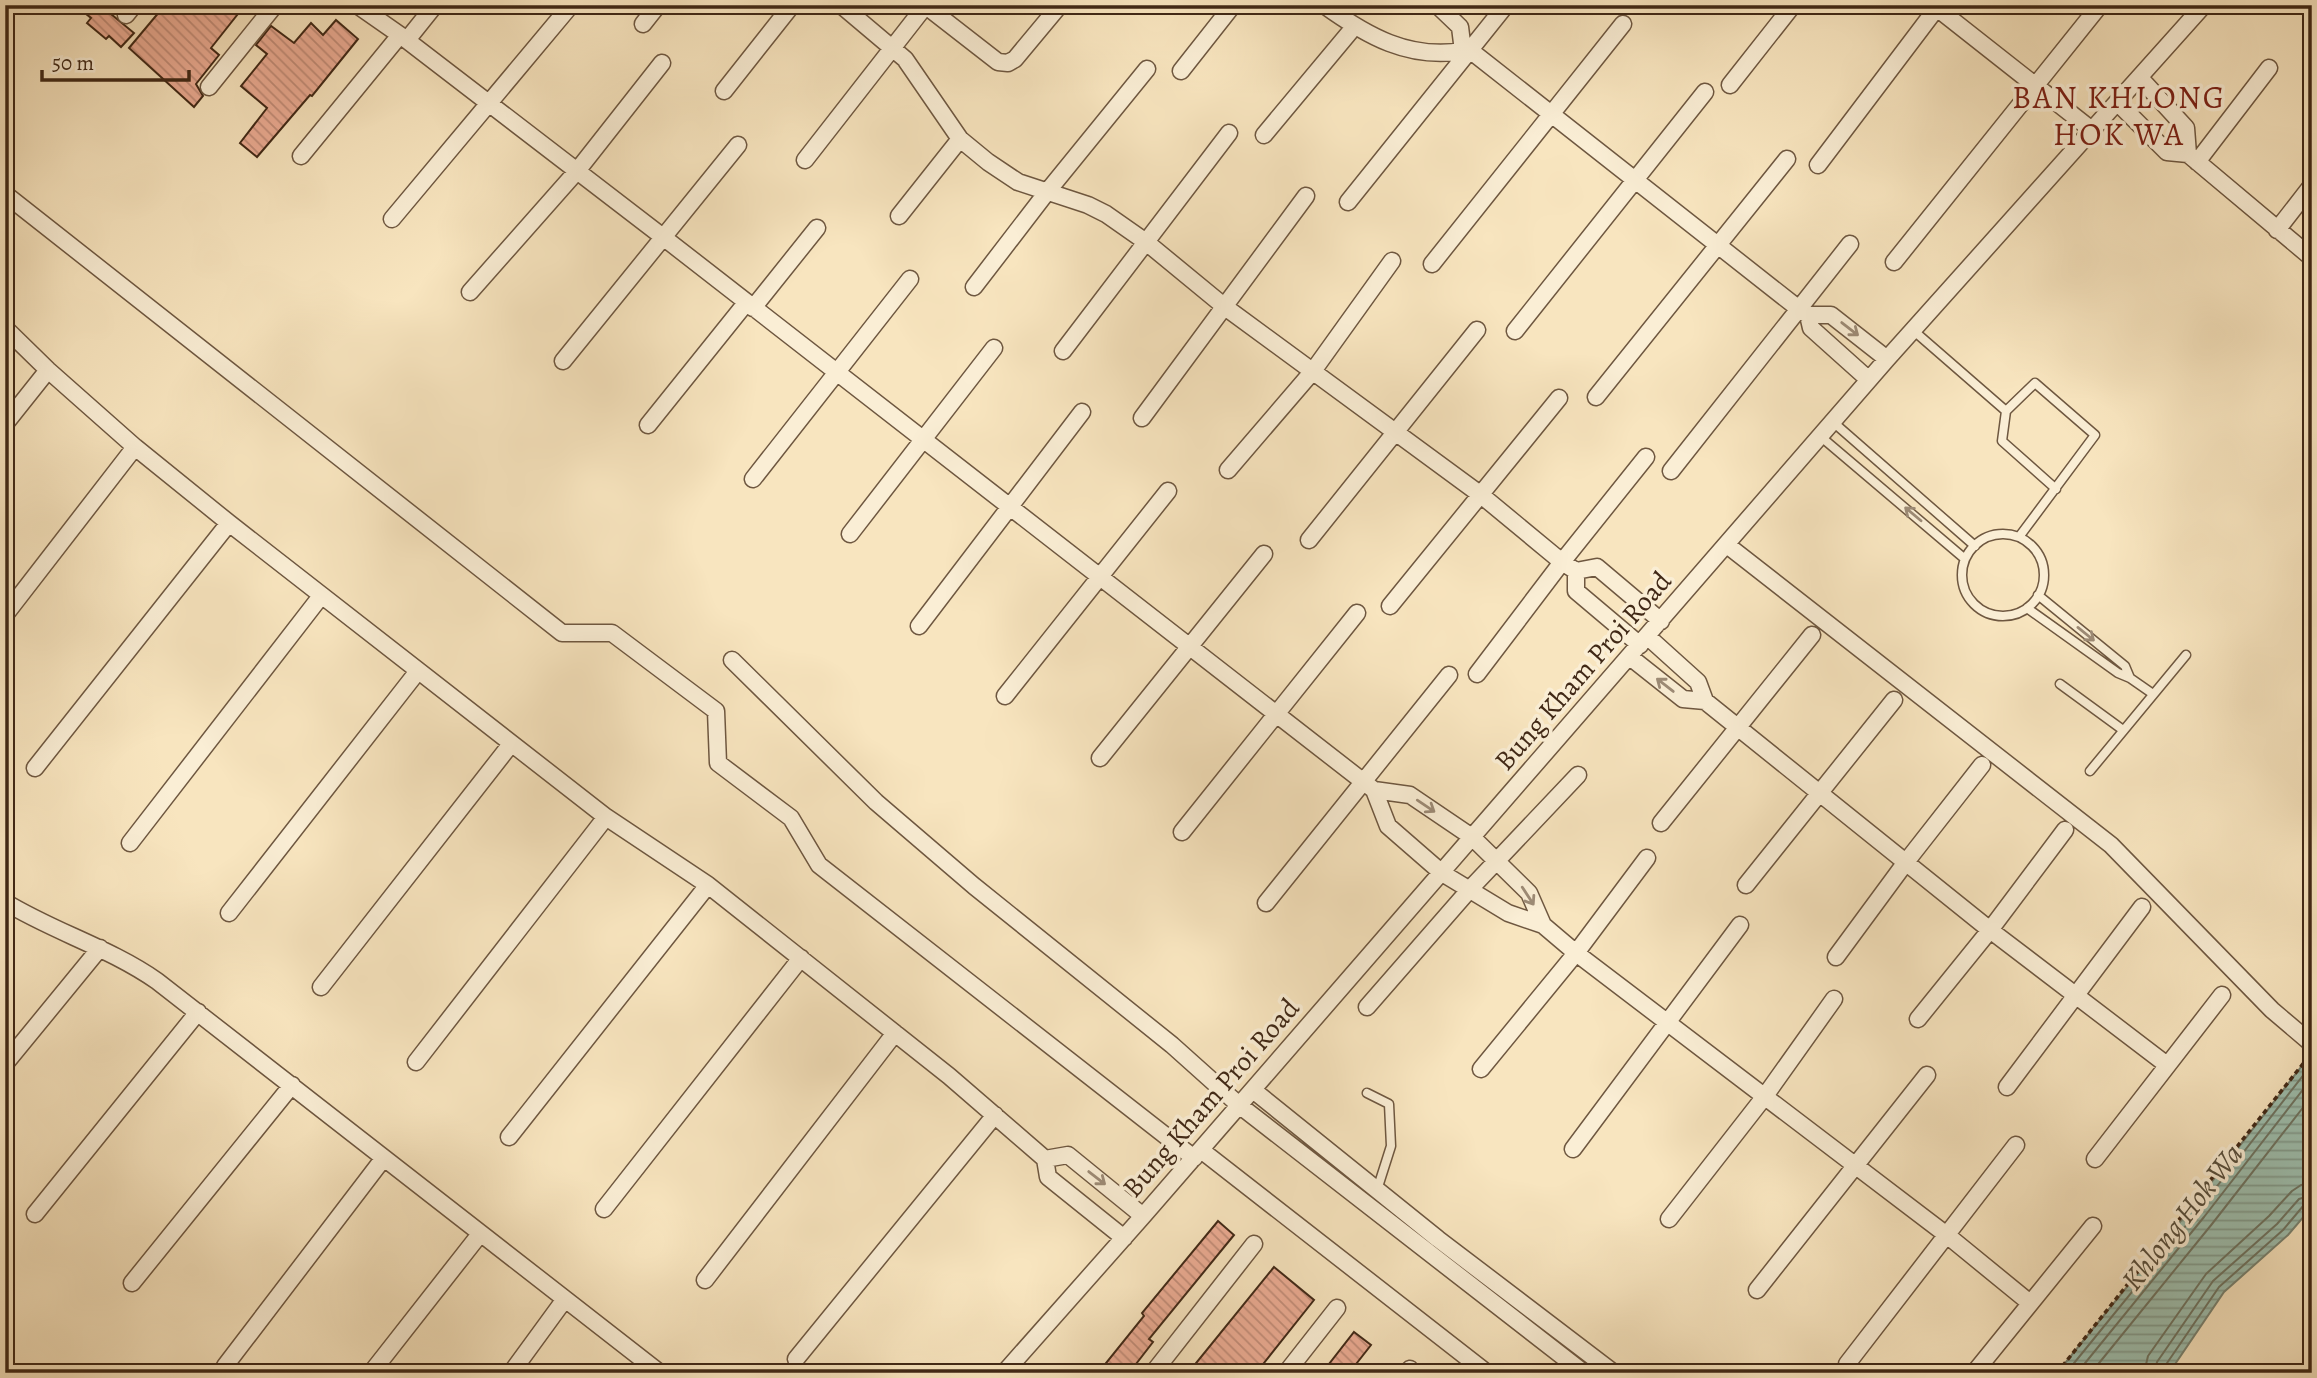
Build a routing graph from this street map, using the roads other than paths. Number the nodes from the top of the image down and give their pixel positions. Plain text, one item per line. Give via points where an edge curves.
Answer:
1 (275, 5) edge
2 (357, 5) edge
3 (435, 5) edge
4 (571, 5) edge
5 (658, 5) edge
6 (792, 5) edge
7 (841, 5) edge
8 (1060, 5) edge
9 (1233, 5) edge
10 (1324, 5) edge
11 (1437, 5) edge
12 (1506, 5) edge
13 (1793, 5) edge
14 (2100, 5) edge
15 (2204, 5) edge
16 (926, 6) edge
17 (1936, 6) edge
18 (643, 24) dead end
19 (1623, 24) dead end
20 (1354, 27) junction
21 (403, 38) junction
22 (893, 47) junction
23 (1467, 51) junction
24 (662, 63) dead end
25 (2269, 68) dead end
26 (1147, 69) dead end
27 (1181, 71) dead end
28 (2140, 78) junction
29 (1730, 85) dead end
30 (2036, 85) junction
31 (209, 87) dead end
32 (724, 91) dead end
33 (1705, 92) dead end
34 (489, 103) junction
35 (2118, 103) junction
36 (1550, 115) junction
37 (2093, 131) junction
38 (1229, 133) dead end
39 (1264, 135) dead end
40 (960, 139) junction
41 (738, 145) dead end
42 (302, 156) dead end
43 (2192, 158) junction
44 (1787, 159) dead end
45 (805, 160) dead end
46 (1818, 165) dead end
47 (577, 171) junction
48 (1634, 180) junction
49 (2312, 185) edge
50 (1046, 192) junction
51 (5, 194) edge
52 (1306, 196) dead end
53 (1348, 202) dead end
54 (899, 216) dead end
55 (392, 219) dead end
56 (817, 228) dead end
57 (2277, 230) junction
58 (663, 237) junction
59 (1146, 242) junction
60 (1850, 244) dead end
61 (1717, 245) junction
62 (2312, 258) edge
63 (1392, 261) dead end
64 (1895, 262) dead end
65 (1432, 264) dead end
66 (910, 279) dead end
67 (974, 287) dead end
68 (470, 292) dead end
69 (750, 305) junction
70 (1225, 307) junction
71 (1803, 312) junction
72 (5, 328) edge
73 (1477, 330) dead end
74 (1516, 331) dead end
75 (1914, 331) junction
76 (994, 348) dead end
77 (1063, 351) dead end
78 (1887, 359) junction
79 (563, 361) dead end
80 (48, 370) junction
81 (1312, 371) junction
82 (837, 373) junction
83 (1869, 380) junction
84 (1596, 397) dead end
85 (1559, 398) dead end
86 (2006, 411) junction
87 (1082, 412) dead end
88 (1142, 418) dead end
89 (1833, 422) junction
90 (5, 424) edge
91 (649, 425) dead end
92 (1395, 432) junction
93 (1820, 436) junction
94 (923, 440) junction
95 (135, 447) junction
96 (1646, 457) dead end
97 (1228, 470) dead end
98 (1671, 471) dead end
99 (753, 479) dead end
100 (2056, 489) junction
101 (1168, 491) dead end
102 (1481, 495) junction
103 (1010, 507) junction
104 (229, 523) junction
105 (850, 534) dead end
106 (2019, 537) junction
107 (1309, 540) dead end
108 (1727, 545) junction
109 (1975, 545) junction
110 (1264, 554) dead end
111 (1965, 559) junction
112 (1562, 562) junction
113 (1576, 571) junction
114 (1100, 577) junction
115 (2038, 595) junction
116 (321, 596) junction
117 (1390, 606) dead end
118 (2027, 608) junction
119 (1357, 613) dead end
120 (5, 615) edge
121 (1661, 621) junction
122 (919, 626) dead end
123 (1812, 635) dead end
124 (1188, 646) junction
125 (1639, 646) junction
126 (2186, 655) dead end
127 (732, 660) dead end
128 (418, 671) junction
129 (1477, 674) dead end
130 (1449, 675) dead end
131 (2130, 678) junction
132 (2060, 684) dead end
133 (2152, 694) junction
134 (1005, 696) dead end
135 (1894, 700) dead end
136 (1705, 701) junction
137 (1276, 714) junction
138 (1739, 727) junction
139 (2123, 730) junction
140 (511, 744) junction
141 (1100, 758) dead end
142 (1982, 765) dead end
143 (36, 768) dead end
144 (2090, 771) dead end
145 (1578, 775) dead end
146 (1369, 786) junction
147 (1819, 792) junction
148 (606, 817) junction
149 (1661, 823) dead end
150 (2065, 830) dead end
151 (1182, 832) dead end
152 (1472, 837) junction
153 (130, 843) dead end
154 (1647, 858) dead end
155 (1497, 861) junction
156 (1906, 862) junction
157 (1442, 873) junction
158 (708, 885) junction
159 (1746, 885) dead end
160 (1469, 889) junction
161 (5, 902) edge
162 (1266, 903) dead end
163 (2142, 907) dead end
164 (229, 913) dead end
165 (1543, 925) junction
166 (1740, 925) dead end
167 (1990, 930) junction
168 (100, 948) junction
169 (1576, 953) junction
170 (1836, 957) dead end
171 (801, 958) junction
172 (321, 987) dead end
173 (2074, 995) junction
174 (2222, 995) dead end
175 (1834, 999) dead end
176 (1367, 1007) dead end
177 (198, 1012) junction
178 (1919, 1019) dead end
179 (1669, 1023) junction
180 (895, 1032) junction
181 (2312, 1044) edge
182 (416, 1062) dead end
183 (5, 1064) edge
184 (2167, 1065) junction
185 (1481, 1069) dead end
186 (1927, 1075) dead end
187 (292, 1085) junction
188 (2007, 1087) dead end
189 (1253, 1090) junction
190 (1367, 1093) dead end
191 (1765, 1096) junction
192 (1239, 1105) junction
193 (995, 1115) junction
194 (509, 1137) dead end
195 (2016, 1145) dead end
196 (1573, 1149) dead end
197 (1197, 1154) junction
198 (1045, 1158) junction
199 (383, 1159) junction
200 (2095, 1159) dead end
201 (1855, 1165) junction
202 (1377, 1190) junction
203 (604, 1209) dead end
204 (35, 1214) dead end
205 (1143, 1216) junction
206 (1669, 1219) dead end
207 (2093, 1226) dead end
208 (480, 1234) junction
209 (1948, 1236) junction
210 (1124, 1238) junction
211 (1254, 1244) dead end
212 (705, 1280) dead end
213 (132, 1283) dead end
214 (1757, 1290) dead end
215 (565, 1299) junction
216 (2030, 1303) junction
217 (1338, 1308) dead end
218 (796, 1359) dead end
219 (1847, 1364) dead end
220 (225, 1366) dead end
221 (371, 1373) edge
222 (511, 1373) edge
223 (660, 1373) edge
224 (1003, 1373) edge
225 (1153, 1373) edge
226 (1286, 1373) edge
227 (1487, 1373) edge
228 (1584, 1373) edge
229 (1614, 1373) edge
230 (1974, 1373) edge

1 - 31 street
2 - 21 street
3 - 21 street
4 - 34 street
5 - 18 street
6 - 32 street
7 - 22 street
8 - 16 street via 1008,63 998,62
9 - 27 street
10 - 20 street
11 - 23 street via 1460,27
12 - 23 street
13 - 29 street
14 - 30 street
15 - 28 street, Bung Kham Proi Road
16 - 22 street
17 - 30 street
17 - 46 street
19 - 36 street
20 - 23 street via 1407,49 1440,55
20 - 39 street
21 - 34 street
21 - 42 street
22 - 40 street
22 - 45 street
23 - 36 street
23 - 53 street
24 - 47 street
25 - 43 street
26 - 50 street
28 - 35 street, Bung Kham Proi Road
28 - 43 street via 2186,128
30 - 37 street
30 - 64 street
33 - 48 street
34 - 47 street
34 - 55 street
35 - 37 street, Bung Kham Proi Road
35 - 43 street via 2167,152
36 - 48 street
36 - 65 street
37 - 75 street, Bung Kham Proi Road
38 - 59 street
40 - 50 street via 1018,182
40 - 54 street
41 - 58 street
43 - 57 street
44 - 61 street
47 - 58 street
47 - 68 street
48 - 61 street
48 - 74 street
49 - 57 street
50 - 59 street via 1088,205
50 - 67 street
51 - 197 street via 562,633 612,632 716,711 718,763 790,818 819,865
52 - 70 street
56 - 69 street
57 - 62 street
58 - 69 street
58 - 79 street
59 - 70 street
59 - 77 street
60 - 71 street
61 - 71 street
61 - 84 street
63 - 81 street
66 - 82 street
69 - 82 street
69 - 91 street
70 - 81 street
70 - 88 street
71 -> 78 street via 1831,315
71 - 83 street via 1811,328
71 - 98 street
72 - 80 street
73 - 92 street
75 - 78 street, Bung Kham Proi Road
75 - 86 lane
76 - 94 street
78 - 83 street, Bung Kham Proi Road
80 - 90 street
80 - 95 street
81 - 92 street
81 - 97 street
82 - 94 street
82 - 99 street
83 - 89 street, Bung Kham Proi Road
85 - 102 street
86 - 100 lane via 2002,441
86 - 100 lane via 2035,383 2094,433
87 - 103 street
89 - 93 street, Bung Kham Proi Road
89 - 109 lane
92 - 102 street
92 - 107 street
93 - 108 street, Bung Kham Proi Road
111 -> 93 lane
94 - 103 street
94 - 105 street
95 - 104 street
95 - 120 street
96 - 112 street
100 - 106 lane
101 - 114 street
102 - 112 street
102 - 117 street
103 - 114 street
103 - 122 street
104 - 116 street
104 - 143 street
106 - 109 lane via 1998,534
106 - 115 lane via 2041,559 2043,581
108 - 121 street, Bung Kham Proi Road
108 - 181 street via 2111,845 2272,1010
109 - 111 lane
110 - 124 street
111 - 118 lane via 1965,590 1977,607 2007,615
112 - 113 street
112 - 129 street
113 - 121 street via 1597,567
113 - 125 street via 1576,591
114 - 124 street
114 - 134 street
115 - 118 lane
115 -> 131 lane via 2125,666
116 - 128 street
116 - 153 street
118 - 131 lane
119 - 137 street
121 - 125 street, Bung Kham Proi Road
123 - 138 street
124 - 137 street
124 - 141 street
125 - 136 street via 1698,682
136 -> 125 street via 1683,699
125 - 152 street, Bung Kham Proi Road
126 - 133 lane
127 - 192 street via 876,802
128 - 140 street
128 - 164 street
130 - 146 street
131 - 133 lane
132 - 139 lane
133 - 139 lane
135 - 147 street
136 - 138 street
137 - 146 street
137 - 151 street
138 - 147 street
138 - 149 street
139 - 144 lane
140 - 148 street
140 - 172 street
142 - 156 street
145 - 155 street
146 -> 152 street via 1410,795
146 - 157 street via 1388,827
146 - 162 street
147 - 156 street
147 - 159 street
148 - 158 street
148 - 182 street
150 - 167 street
152 - 155 street
152 - 157 street, Bung Kham Proi Road
154 - 169 street
155 - 160 street
155 -> 165 street via 1529,893
156 - 167 street
156 - 170 street
157 - 160 street
157 - 189 street, Bung Kham Proi Road
158 - 171 street
158 - 194 street
160 - 165 street via 1508,914
160 - 176 street
161 - 168 street
163 - 173 street
165 - 169 street
166 - 179 street
167 - 173 street
167 - 178 street
168 - 177 street via 134,965
168 - 183 street
169 - 179 street
169 - 185 street
171 - 180 street
171 - 203 street
173 - 184 street
173 - 188 street
174 - 184 street
175 - 191 street
177 - 187 street
177 - 204 street
179 - 191 street
179 - 196 street
180 - 193 street
180 - 212 street
184 - 200 street
186 - 201 street
187 - 199 street
187 - 213 street
189 - 192 street, Bung Kham Proi Road
189 - 202 street
190 - 202 lane via 1389,1104 1391,1146
191 - 201 street
191 - 206 street
192 - 197 street, Bung Kham Proi Road
192 - 228 street
193 - 198 street
193 - 218 street
195 - 209 street
197 - 205 street, Bung Kham Proi Road
197 - 227 street
198 -> 205 street via 1068,1155
198 - 210 street via 1048,1177
199 - 208 street
199 - 220 street
201 - 209 street
201 - 214 street
202 - 229 street
205 - 210 street, Bung Kham Proi Road
207 - 216 street
208 - 215 street
208 - 221 street
209 - 216 street
209 - 219 street
210 - 224 street, Bung Kham Proi Road
211 - 225 street
215 - 222 street
215 - 223 street
216 - 230 street
217 - 226 street

